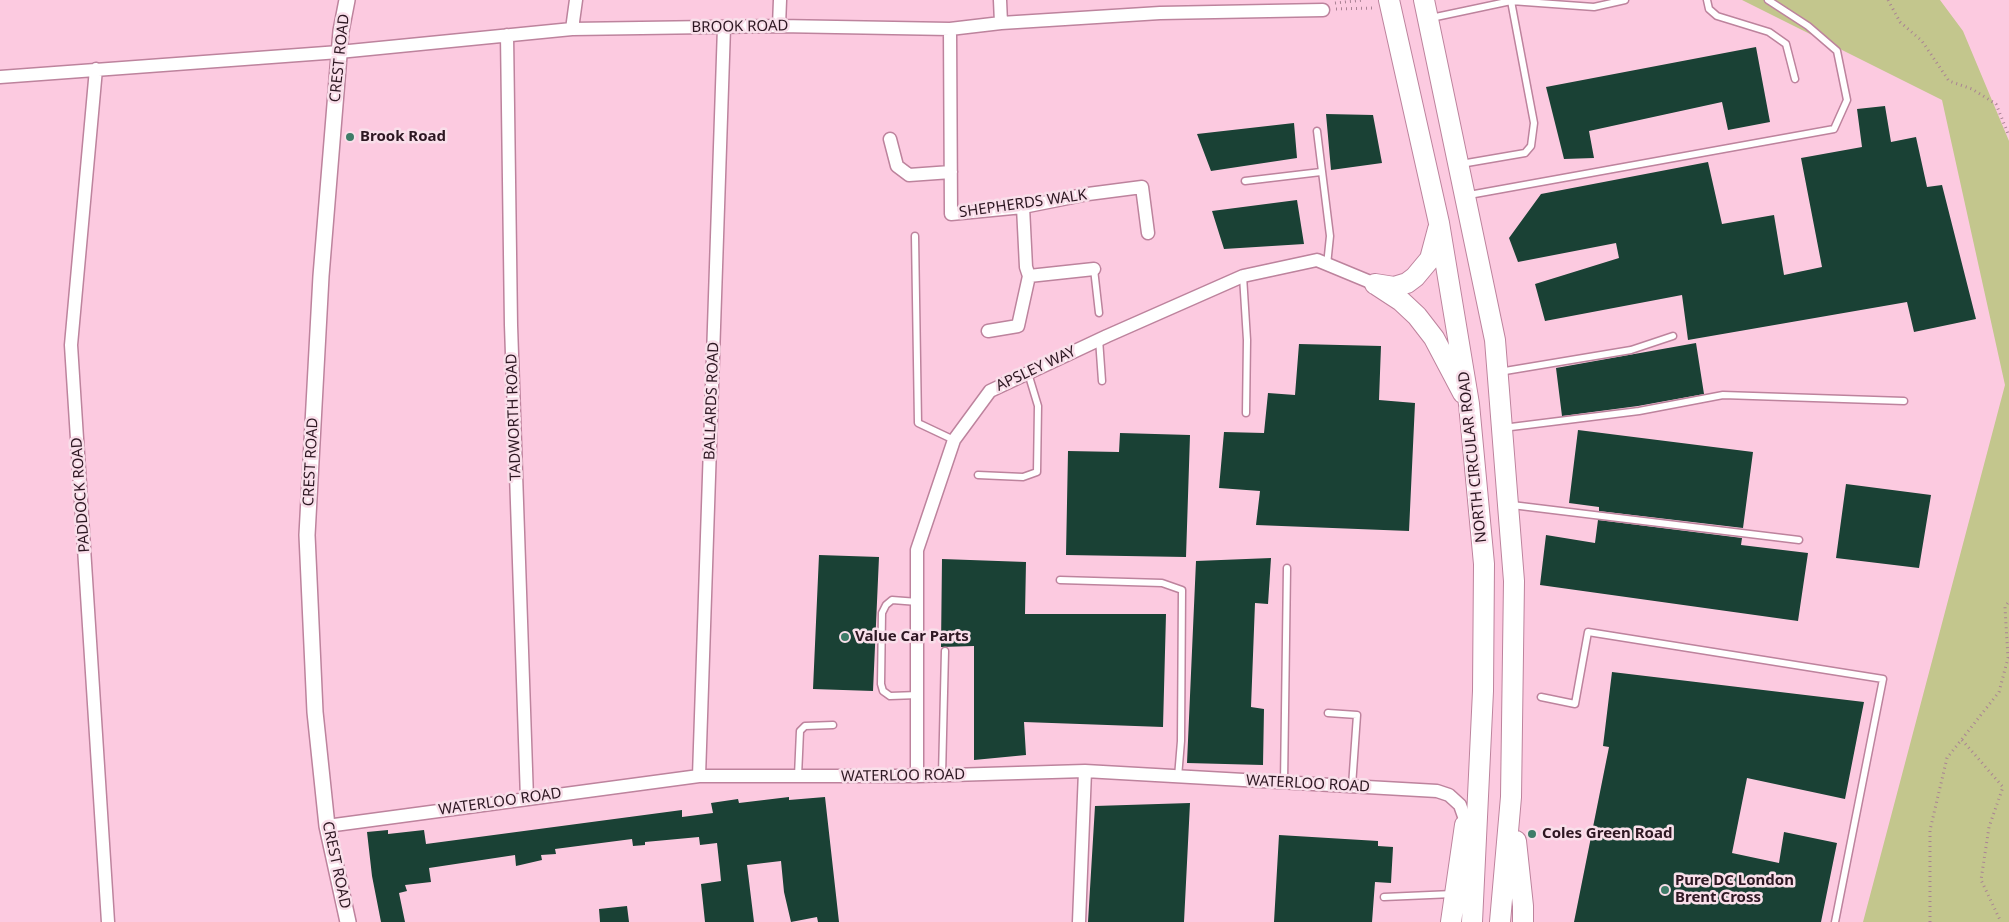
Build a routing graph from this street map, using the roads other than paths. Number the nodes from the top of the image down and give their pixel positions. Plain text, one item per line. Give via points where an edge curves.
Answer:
1 (347, 0) edge
2 (576, 0) edge
3 (780, 0) edge
4 (1000, 0) edge
5 (1160, 0) edge
6 (1625, 0) edge
7 (1707, 0) edge
8 (1768, 0) edge
9 (1511, 2) junction
10 (1390, 4) edge
11 (1426, 9) edge
12 (1323, 10) road end
13 (1160, 13) junction
14 (1001, 23) junction
15 (779, 26) junction
16 (724, 27) junction
17 (572, 29) junction
18 (950, 29) junction
19 (507, 35) junction
20 (339, 52) junction
21 (96, 69) junction
22 (0, 77) edge
23 (1795, 79) dead end
24 (1317, 132) dead end
25 (890, 139) dead end
26 (1458, 165) junction
27 (951, 172) junction
28 (1321, 172) junction
29 (1245, 181) dead end
30 (1465, 196) junction
31 (1023, 207) junction
32 (1439, 224) junction
33 (1148, 233) dead end
34 (915, 236) dead end
35 (1327, 265) junction
36 (1094, 269) joint
37 (1029, 276) junction
38 (1243, 276) junction
39 (1375, 284) junction
40 (1099, 313) dead end
41 (988, 331) dead end
42 (1673, 336) dead end
43 (1099, 339) junction
44 (1498, 372) junction
45 (1028, 373) junction
46 (1102, 382) dead end
47 (1904, 401) dead end
48 (1469, 404) junction
49 (1246, 413) dead end
50 (1502, 428) junction
51 (954, 440) junction
52 (978, 475) dead end
53 (1508, 505) junction
54 (1799, 540) dead end
55 (1287, 568) dead end
56 (1060, 580) dead end
57 (918, 602) junction
58 (945, 651) dead end
59 (918, 695) junction
60 (1541, 697) dead end
61 (1328, 713) dead end
62 (833, 724) dead end
63 (1480, 740) junction
64 (1085, 771) junction
65 (699, 776) junction
66 (917, 776) junction
67 (942, 776) junction
68 (1178, 776) junction
69 (798, 777) junction
70 (1284, 782) junction
71 (1352, 786) junction
72 (1511, 796) junction
73 (527, 799) junction
74 (1466, 822) junction
75 (326, 826) junction
76 (1454, 894) junction
77 (1384, 897) dead end
78 (108, 922) edge
79 (348, 922) edge
80 (1079, 922) edge
81 (1451, 922) edge
82 (1472, 922) edge
83 (1500, 922) edge
84 (1522, 922) edge
85 (1835, 922) edge

1 - 20 street, CREST ROAD
2 - 17 street
3 - 15 street
4 - 14 street
5 - 13 street
6 - 9 lane via 1594,7
7 - 23 lane via 1709,9 1717,16 1780,38 1786,44
8 - 30 lane via 1837,50 1847,100 1834,128
9 - 11 lane
9 - 26 lane via 1534,123 1531,146 1525,153
10 - 32 highway, NORTH CIRCULAR ROAD
11 - 26 highway, NORTH CIRCULAR ROAD
12 - 13 street, BROOK ROAD
13 - 14 street, BROOK ROAD
14 - 18 street, BROOK ROAD
15 - 16 street, BROOK ROAD
15 - 18 street, BROOK ROAD
16 - 17 street, BROOK ROAD
16 - 65 street, BALLARDS ROAD
17 - 19 street, BROOK ROAD
18 - 27 street, SHEPHERDS WALK
19 - 20 street, BROOK ROAD
19 - 73 street, TADWORTH ROAD via 511,325
20 - 21 street, BROOK ROAD
20 - 75 street, CREST ROAD via 307,535 315,712
21 - 22 street, BROOK ROAD
21 - 78 street, PADDOCK ROAD via 71,346
24 - 28 lane
25 - 27 street via 897,166 909,175
26 - 30 highway, NORTH CIRCULAR ROAD
27 - 31 street, SHEPHERDS WALK via 951,214
28 - 29 lane
28 - 35 lane via 1330,236
30 - 44 highway, NORTH CIRCULAR ROAD via 1495,340
31 - 33 street, SHEPHERDS WALK via 1142,187
31 - 37 street
32 - 39 highway via 1430,259 1415,277 1394,287
32 - 48 highway, NORTH CIRCULAR ROAD
34 - 51 lane via 918,424
35 - 38 street, APSLEY WAY via 1317,260
35 - 39 street, APSLEY WAY
36 - 37 street
36 - 40 lane
37 - 41 street via 1018,326
38 - 43 street, APSLEY WAY
38 - 49 lane via 1247,340
39 - 48 highway via 1417,316 1434,338
42 - 44 lane via 1631,350
43 - 45 street, APSLEY WAY
43 - 46 lane
44 - 50 highway, NORTH CIRCULAR ROAD
45 - 51 street, APSLEY WAY via 990,391
45 - 52 lane via 1038,406 1037,472 1023,477
47 - 50 lane via 1723,395 1639,411
48 - 63 highway, NORTH CIRCULAR ROAD via 1484,564
50 - 53 highway, NORTH CIRCULAR ROAD
51 - 57 street, APSLEY WAY via 917,550
53 - 54 lane
53 - 72 highway, NORTH CIRCULAR ROAD via 1514,581
55 - 70 lane
56 - 68 lane via 1162,583 1182,590
57 - 59 street, APSLEY WAY
57 - 59 lane via 892,600 882,613 881,684 890,696
58 - 67 lane
59 - 66 street, APSLEY WAY
60 - 85 lane via 1575,704 1588,632 1883,679
61 - 71 lane via 1357,715
62 - 69 lane via 806,726 800,731
63 - 74 highway
63 - 82 highway, NORTH CIRCULAR ROAD
64 - 67 street, WATERLOO ROAD
64 - 68 street, WATERLOO ROAD
64 - 80 street
65 - 69 street, WATERLOO ROAD
65 - 73 street, WATERLOO ROAD
66 - 67 street, WATERLOO ROAD
66 - 69 street, WATERLOO ROAD
68 - 70 street, WATERLOO ROAD
70 - 71 street, WATERLOO ROAD
71 - 74 street, WATERLOO ROAD via 1437,791 1460,804
72 - 83 highway, NORTH CIRCULAR ROAD
72 - 84 highway
73 - 75 street, WATERLOO ROAD
74 - 76 highway
75 - 79 street, CREST ROAD
76 - 77 lane
76 - 81 highway

